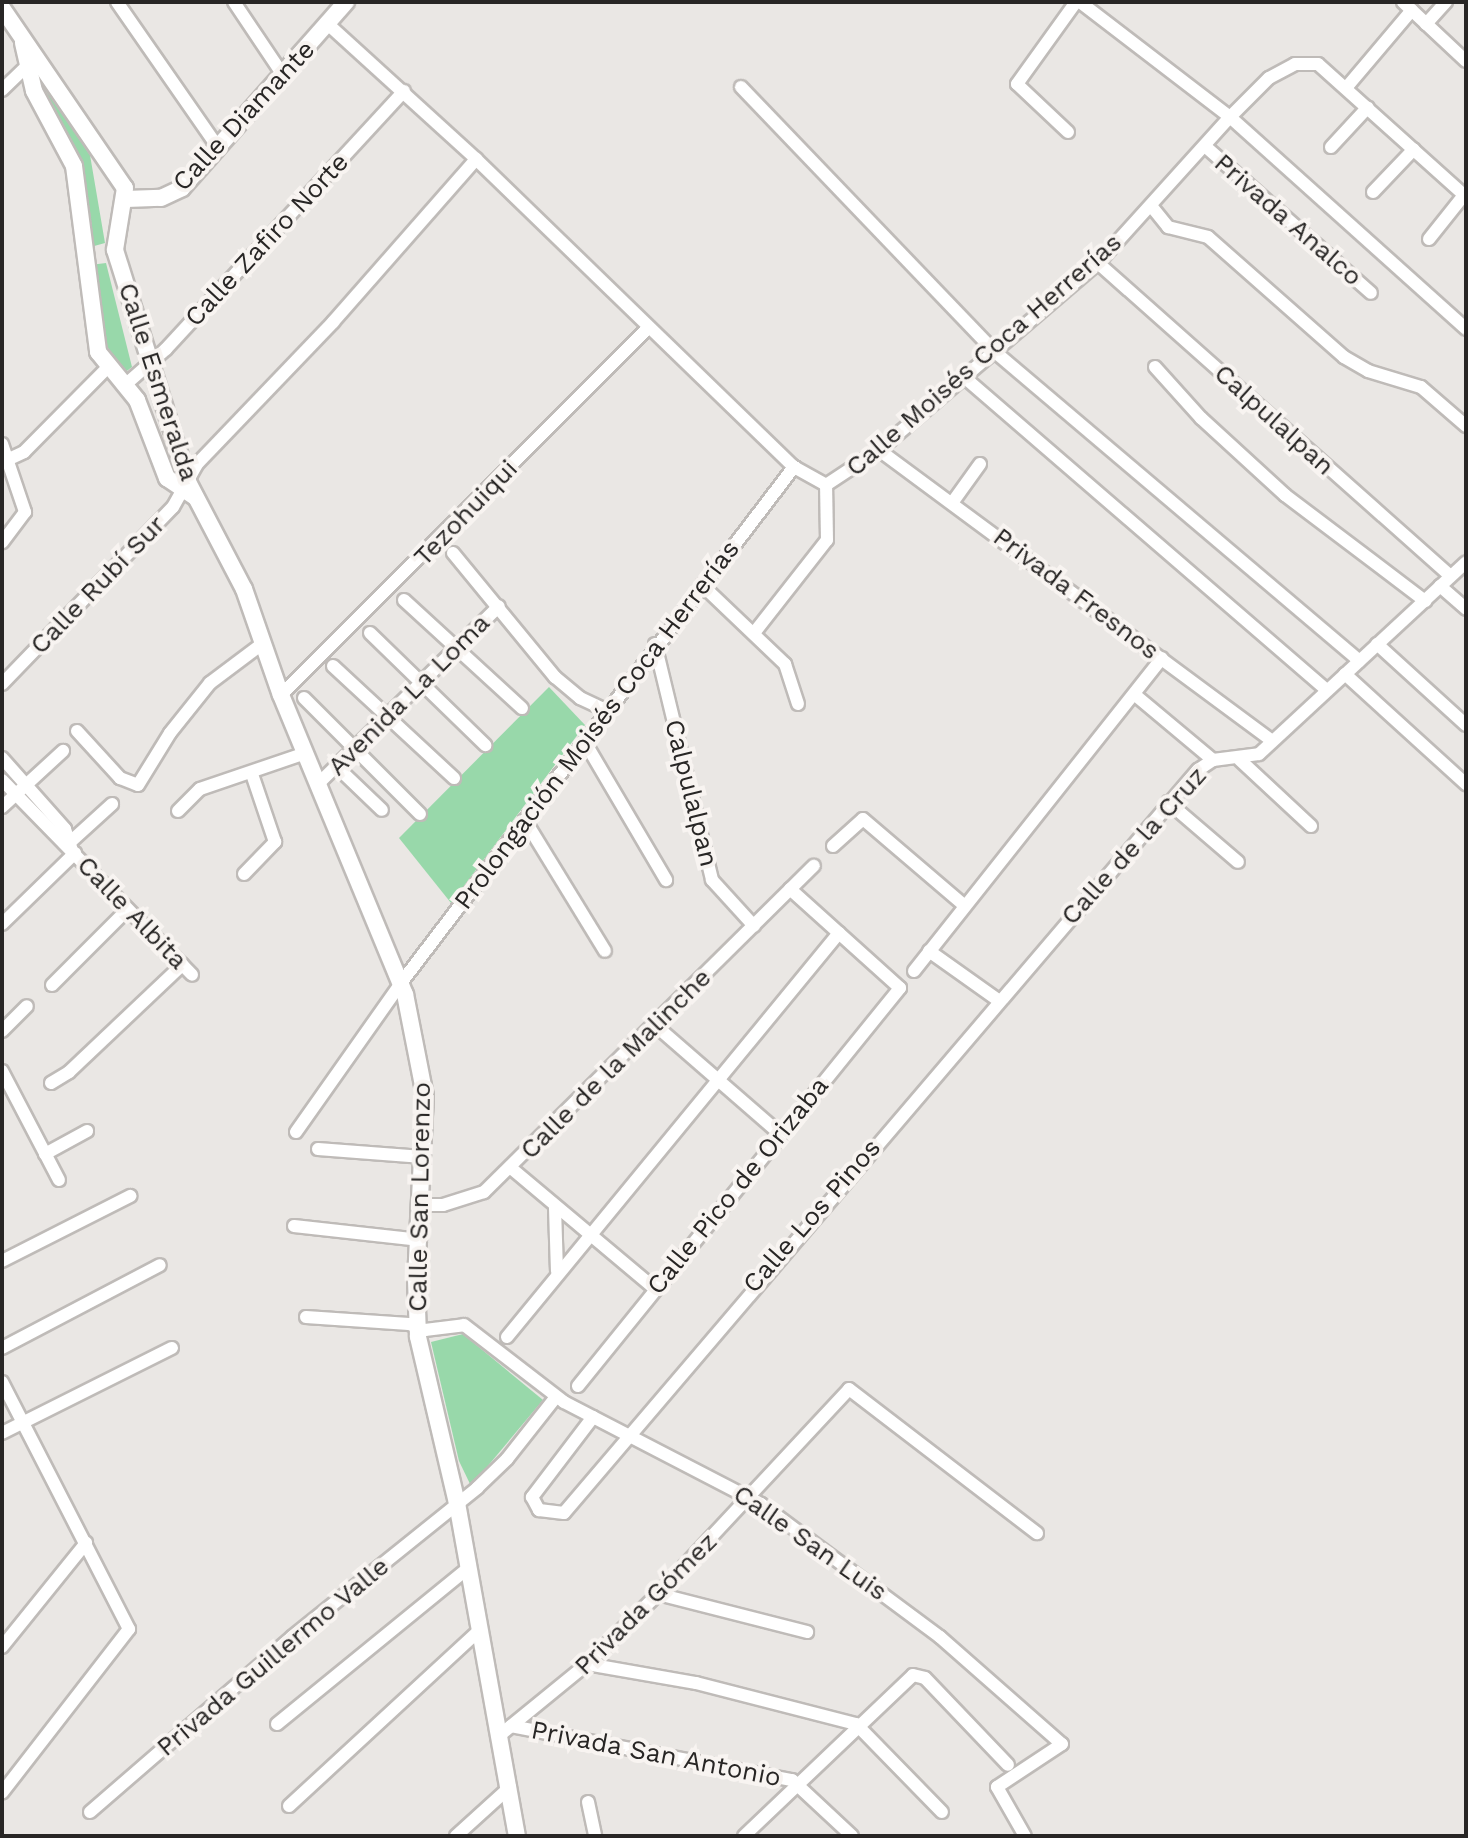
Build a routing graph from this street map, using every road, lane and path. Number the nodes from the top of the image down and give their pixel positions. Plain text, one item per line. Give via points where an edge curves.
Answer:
1 (117, 2) edge
2 (234, 2) edge
3 (346, 2) edge
4 (1078, 2) edge
5 (1446, 2) edge
6 (1407, 6) edge
7 (2, 8) edge
8 (1426, 24) junction
9 (330, 26) junction
10 (32, 61) junction
11 (1466, 61) edge
12 (283, 75) junction
13 (741, 87) dead end
14 (1346, 88) junction
15 (2, 90) edge
16 (404, 91) junction
17 (1368, 107) junction
18 (1230, 117) junction
19 (1068, 132) dead end
20 (217, 146) junction
21 (1206, 147) junction
22 (1331, 147) dead end
23 (1414, 149) junction
24 (476, 159) junction
25 (1373, 192) dead end
26 (1465, 196) edge
27 (126, 199) junction
28 (1152, 207) junction
29 (1429, 239) dead end
30 (115, 250) junction
31 (87, 255) junction
32 (1098, 263) junction
33 (1371, 293) dead end
34 (648, 328) junction
35 (1466, 329) edge
36 (994, 351) junction
37 (150, 362) junction
38 (1155, 367) dead end
39 (107, 368) junction
40 (964, 377) junction
41 (125, 385) junction
42 (1466, 426) edge
43 (2, 444) edge
44 (879, 450) junction
45 (7, 460) junction
46 (980, 464) dead end
47 (794, 467) junction
48 (826, 485) junction
49 (189, 490) junction
50 (952, 503) junction
51 (2, 542) edge
52 (453, 553) dead end
53 (1466, 562) edge
54 (1450, 576) junction
55 (702, 585) junction
56 (1440, 586) junction
57 (404, 600) dead end
58 (1425, 601) junction
59 (499, 606) junction
60 (1466, 609) edge
61 (370, 633) dead end
62 (754, 633) junction
63 (262, 644) junction
64 (655, 644) junction
65 (1377, 644) junction
66 (461, 647) junction
67 (1162, 658) junction
68 (1359, 661) junction
69 (333, 666) dead end
70 (1345, 674) junction
71 (424, 683) junction
72 (2, 684) edge
73 (1327, 690) junction
74 (1134, 694) junction
75 (281, 695) junction
76 (304, 698) dead end
77 (798, 704) dead end
78 (522, 708) dead end
79 (608, 711) junction
80 (389, 717) junction
81 (1466, 725) edge
82 (77, 731) dead end
83 (1271, 740) junction
84 (586, 744) junction
85 (485, 745) dead end
86 (356, 749) junction
87 (63, 751) dead end
88 (306, 753) junction
89 (2, 758) edge
90 (1213, 760) junction
91 (1240, 760) junction
92 (337, 767) junction
93 (252, 774) junction
94 (454, 778) dead end
95 (2, 780) edge
96 (319, 783) junction
97 (27, 784) junction
98 (1466, 784) edge
99 (16, 794) junction
100 (1168, 802) junction
101 (112, 804) dead end
102 (2, 807) edge
103 (382, 810) dead end
104 (178, 811) dead end
105 (420, 814) dead end
106 (526, 822) junction
107 (1311, 826) dead end
108 (833, 846) dead end
109 (70, 848) junction
110 (1238, 862) dead end
111 (814, 866) dead end
112 (244, 874) dead end
113 (666, 880) dead end
114 (790, 889) junction
115 (965, 906) junction
116 (128, 909) junction
117 (2, 924) edge
118 (754, 926) junction
119 (839, 933) junction
120 (605, 951) dead end
121 (929, 951) junction
122 (914, 971) dead end
123 (401, 983) junction
124 (52, 985) dead end
125 (998, 1000) junction
126 (27, 1006) dead end
127 (656, 1026) junction
128 (2, 1031) edge
129 (2, 1071) edge
130 (716, 1079) junction
131 (51, 1083) dead end
132 (87, 1131) dead end
133 (296, 1132) dead end
134 (779, 1133) junction
135 (318, 1149) dead end
136 (45, 1154) junction
137 (423, 1157) junction
138 (511, 1168) junction
139 (59, 1180) dead end
140 (130, 1196) dead end
141 (422, 1205) junction
142 (555, 1208) junction
143 (294, 1226) dead end
144 (588, 1235) junction
145 (420, 1240) junction
146 (2, 1261) edge
147 (160, 1265) dead end
148 (557, 1271) junction
149 (655, 1289) junction
150 (306, 1317) dead end
151 (417, 1327) junction
152 (507, 1337) dead end
153 (2, 1348) edge
154 (172, 1348) dead end
155 (2, 1382) edge
156 (578, 1386) dead end
157 (556, 1397) junction
158 (593, 1417) junction
159 (23, 1423) junction
160 (2, 1433) edge
161 (629, 1434) junction
162 (752, 1498) junction
163 (457, 1503) junction
164 (1037, 1533) dead end
165 (86, 1543) junction
166 (468, 1568) junction
167 (658, 1594) junction
168 (480, 1630) junction
169 (807, 1632) dead end
170 (2, 1647) edge
171 (587, 1664) junction
172 (277, 1724) dead end
173 (860, 1726) junction
174 (506, 1731) junction
175 (1008, 1765) dead end
176 (799, 1784) junction
177 (510, 1787) junction
178 (2, 1793) edge
179 (588, 1802) dead end
180 (289, 1806) dead end
181 (90, 1812) dead end
182 (942, 1812) dead end
183 (456, 1836) edge
184 (517, 1836) edge
185 (595, 1836) edge
186 (744, 1836) edge
187 (852, 1836) edge
188 (1025, 1836) edge

1 - 20 street
2 - 12 street
3 - 9 street, Calle Diamante
4 - 18 street
4 - 19 street via 1017,84
5 - 8 street
6 - 8 street
6 - 14 street
7 - 10 street
8 - 11 street
9 - 12 street, Calle Diamante
9 - 16 street, Calle Moisés Coca Herrerías
10 - 15 street
10 - 27 street via 122,182
10 - 31 street, Calle Esmeralda via 34,91 74,166
12 - 20 street, Calle Diamante
13 - 36 street
14 - 17 street, Calle Moisés Coca Herrerías
14 - 18 street, Calle Moisés Coca Herrerías via 1318,64 1295,64 1269,78
16 - 24 street, Calle Moisés Coca Herrerías
16 - 37 street, Calle Zafiro Norte
17 - 22 street
17 - 23 street, Calle Moisés Coca Herrerías
18 - 21 street, Calle Moisés Coca Herrerías
18 - 35 street
20 - 27 street, Calle Diamante via 173,193
21 - 28 street, Calle Moisés Coca Herrerías
21 - 33 street, Privada Analco
23 - 25 street
23 - 26 street, Calle Moisés Coca Herrerías
24 - 34 street, Calle Moisés Coca Herrerías
24 - 49 street, Calle Rubí Sur via 333,322 197,464
26 - 29 street
27 - 30 street, Calle Esmeralda
28 - 32 street, Calle Moisés Coca Herrerías
28 - 42 street via 1168,227 1208,237 1344,357 1368,371 1421,387
30 - 31 street
30 - 37 street, Calle Esmeralda
31 - 39 street, Calle Esmeralda via 96,345
32 - 36 street, Calle Moisés Coca Herrerías
32 - 54 street, Calpulalpan
34 - 47 street, Calle Moisés Coca Herrerías
34 - 75 street, Tezohuiqui
36 - 40 street, Calle Moisés Coca Herrerías
36 - 68 street
37 - 41 street, Calle Zafiro Norte
37 - 49 street, Calle Esmeralda
38 - 58 street via 1201,418 1285,495
39 - 41 street, Calle Esmeralda
39 - 45 street via 24,452
40 - 44 street, Calle Moisés Coca Herrerías
40 - 73 street
41 - 49 street, Calle Esmeralda via 143,413 167,478
43 - 45 street
44 - 48 street, Calle Moisés Coca Herrerías
44 - 50 street, Privada Fresnos
45 - 51 street via 25,516
46 - 50 street
47 - 48 street, Calle Moisés Coca Herrerías
47 - 55 street, Prolongación Moisés Coca Herrerías
48 - 62 street via 827,540
49 - 63 street, Calle San Lorenzo via 227,550
49 - 72 street, Calle Rubí Sur
50 - 67 street, Privada Fresnos
52 - 59 street
53 - 54 street, Calle de la Cruz
54 - 56 street, Calle de la Cruz
55 - 62 street
55 - 64 street, Prolongación Moisés Coca Herrerías
56 - 58 street, Calle de la Cruz
56 - 60 street
57 - 66 street
58 - 65 street, Calle de la Cruz
59 - 66 street, Avenida La Loma
59 - 79 street via 555,677 580,698
61 - 71 street
62 - 77 street via 785,664
63 - 75 street, Calle San Lorenzo
63 - 82 street via 210,683 138,785 120,778
64 - 79 street, Prolongación Moisés Coca Herrerías
64 - 118 street, Calpulalpan via 712,880
65 - 68 street, Calle de la Cruz
65 - 81 street
66 - 71 street, Avenida La Loma
66 - 78 street
67 - 74 street
67 - 83 street, Privada Fresnos
68 - 70 street, Calle de la Cruz
69 - 80 street
70 - 73 street, Calle de la Cruz
70 - 98 street
71 - 80 street, Avenida La Loma
71 - 85 street
73 - 83 street, Calle de la Cruz
74 - 90 street
74 - 115 street
75 - 88 street, Calle San Lorenzo
76 - 86 street
79 - 84 street, Prolongación Moisés Coca Herrerías
80 - 86 street, Avenida La Loma
80 - 94 street
83 - 91 street, Calle de la Cruz via 1259,754
84 - 106 street, Prolongación Moisés Coca Herrerías
84 - 113 street
86 - 92 street, Avenida La Loma
86 - 105 street
87 - 97 street
88 - 93 street
88 - 96 street, Calle San Lorenzo
89 - 97 street, Calle Albita
90 - 91 street, Calle de la Cruz
90 - 100 street, Calle de la Cruz
91 - 107 street
92 - 96 street, Avenida La Loma
92 - 103 street
93 - 104 street via 195,792
93 - 112 street via 275,842
95 - 99 street, Calle Albita
96 - 123 street, Calle San Lorenzo
97 - 99 street
97 - 109 street, Calle Albita via 65,829
99 - 102 street
99 - 109 street, Calle Albita
100 - 110 street
100 - 125 street, Calle de la Cruz
101 - 109 street
106 - 120 street
106 - 123 street, Prolongación Moisés Coca Herrerías
108 - 115 street via 863,819 914,857
109 - 116 street, Calle Albita
109 - 117 street
111 - 114 street, Calle de la Malinche
114 - 118 street, Calle de la Malinche
114 - 119 street
115 - 121 street
116 - 124 street
116 - 131 street, Calle Albita via 187,970
118 - 127 street, Calle de la Malinche
119 - 130 street
119 - 134 street, Calle Pico de Orizaba via 900,988
121 - 122 street
121 - 125 street
123 - 133 street, Prolongación Moisés Coca Herrerías
123 - 137 street, Calle San Lorenzo via 425,1084
125 - 161 street, Calle Los Pinos
126 - 128 street
127 - 130 street
127 - 138 street, Calle de la Malinche
129 - 136 street
130 - 134 street
130 - 144 street
132 - 136 street
134 - 149 street, Calle Pico de Orizaba
135 - 137 street
136 - 139 street
137 - 141 street, Calle San Lorenzo
138 - 141 street, Calle de la Malinche via 474,1197
138 - 142 street
140 - 146 street
141 - 145 street, Calle San Lorenzo
142 - 144 street
142 - 148 street
143 - 145 street
144 - 148 street
144 - 149 street
145 - 151 street, Calle San Lorenzo
147 - 153 street
148 - 152 street
149 - 156 street, Calle Pico de Orizaba
150 - 151 street, Calle San Luis
151 - 157 street, Calle San Luis via 464,1325
151 - 163 street, Calle San Lorenzo
154 - 159 street
155 - 159 street
157 - 158 street, Calle San Luis
157 - 163 street, Privada Guillermo Valle via 507,1459
158 - 161 street, Calle San Luis
158 - 161 street, Calle Los Pinos via 532,1497 539,1510 564,1513
159 - 160 street
159 - 165 street
161 - 162 street, Calle San Luis
162 - 164 street, Privada Gómez via 849,1389
162 - 167 street, Privada Gómez
162 - 188 street, Calle San Luis via 940,1637 1062,1744 997,1787
163 - 166 street, Calle San Lorenzo
163 - 181 street, Privada Guillermo Valle
165 - 170 street
165 - 178 street via 129,1629
166 - 168 street, Calle San Lorenzo
166 - 172 street
167 - 169 street
167 - 171 street, Privada Gómez
168 - 174 street, Calle San Lorenzo
168 - 180 street
171 - 173 street via 710,1686
171 - 174 street, Privada Gómez
173 - 175 street via 917,1675
173 - 176 street
173 - 182 street
174 - 176 street, Privada San Antonio
174 - 177 street, Calle San Lorenzo
176 - 186 street
176 - 187 street
177 - 183 street
177 - 184 street, Calle San Lorenzo
179 - 185 street

